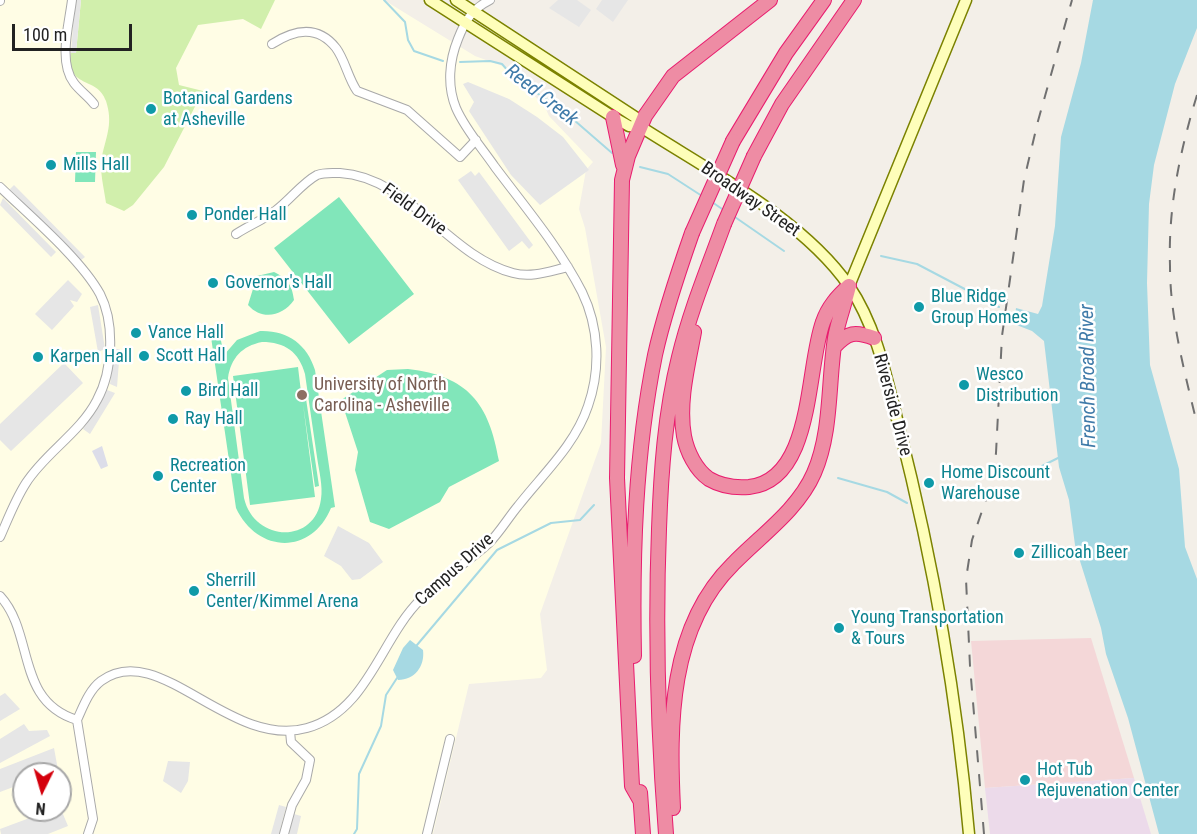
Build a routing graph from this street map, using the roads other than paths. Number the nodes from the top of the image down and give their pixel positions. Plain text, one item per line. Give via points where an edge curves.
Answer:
1 (72, 0) edge
2 (430, 0) edge
3 (456, 0) edge
4 (490, 0) edge
5 (770, 0) edge
6 (824, 0) edge
7 (854, 0) edge
8 (966, 0) edge
9 (473, 11) junction
10 (465, 22) junction
11 (272, 44) dead end
12 (94, 104) dead end
13 (613, 117) junction
14 (641, 127) junction
15 (476, 140) junction
16 (624, 170) junction
17 (0, 187) edge
18 (236, 234) dead end
19 (568, 267) junction
20 (849, 286) junction
21 (700, 291) junction
22 (874, 338) junction
23 (834, 347) junction
24 (0, 537) edge
25 (0, 596) edge
26 (77, 720) junction
27 (290, 731) junction
28 (450, 739) dead end
29 (640, 800) junction
30 (88, 834) edge
31 (284, 834) edge
32 (427, 834) edge
33 (643, 834) edge
34 (666, 834) edge
35 (674, 834) edge
36 (969, 834) edge

1 - 12 street via 67,71
2 - 10 main road, Broadway Street
3 - 9 main road, Broadway Street
4 - 9 street
5 - 14 highway via 673,76 650,106
6 - 29 highway, bridge via 780,62 733,141 692,233 655,354 643,433 633,619
7 - 21 highway, bridge via 782,104 754,156 735,195
8 - 20 main road
9 - 10 street, Campus Drive
9 - 14 main road, Broadway Street via 635,117
10 - 13 main road, Broadway Street
10 - 15 street, Campus Drive via 451,62 451,81 457,109
11 - 15 street via 291,32 316,33 336,49 357,91 407,110 460,157
13 - 14 main road, Broadway Street via 629,126
13 - 16 highway
14 - 16 highway
14 - 20 main road, Broadway Street via 797,230
15 - 19 street, Campus Drive
16 - 29 highway via 620,209 617,478 632,786
17 - 24 street via 89,277 105,309 110,349 107,375 97,400 26,482
18 - 19 street, Field Drive via 273,213 317,175 355,174 399,197 491,264 531,275
19 - 27 street, Campus Drive via 583,294 597,351 589,405 577,433 491,541 420,599 400,622 347,705 323,722
20 - 21 highway via 835,299 822,323 799,438 791,459 769,481 743,487 710,479 695,464 685,439 684,391
20 - 22 main road, Riverside Drive
20 - 23 highway
21 - 34 highway via 678,359 660,498 657,665
22 - 23 highway via 853,332
22 - 36 main road, Riverside Drive via 937,595 952,681
23 - 35 highway via 822,448 806,489 707,594 687,635 676,683
25 - 26 street via 14,621 28,668 42,696 59,714
26 - 27 street, Campus Drive via 90,692 102,680 123,671 148,671 254,727
26 - 30 street via 93,819
27 - 31 street via 291,742 310,760
28 - 32 street
29 - 33 highway

